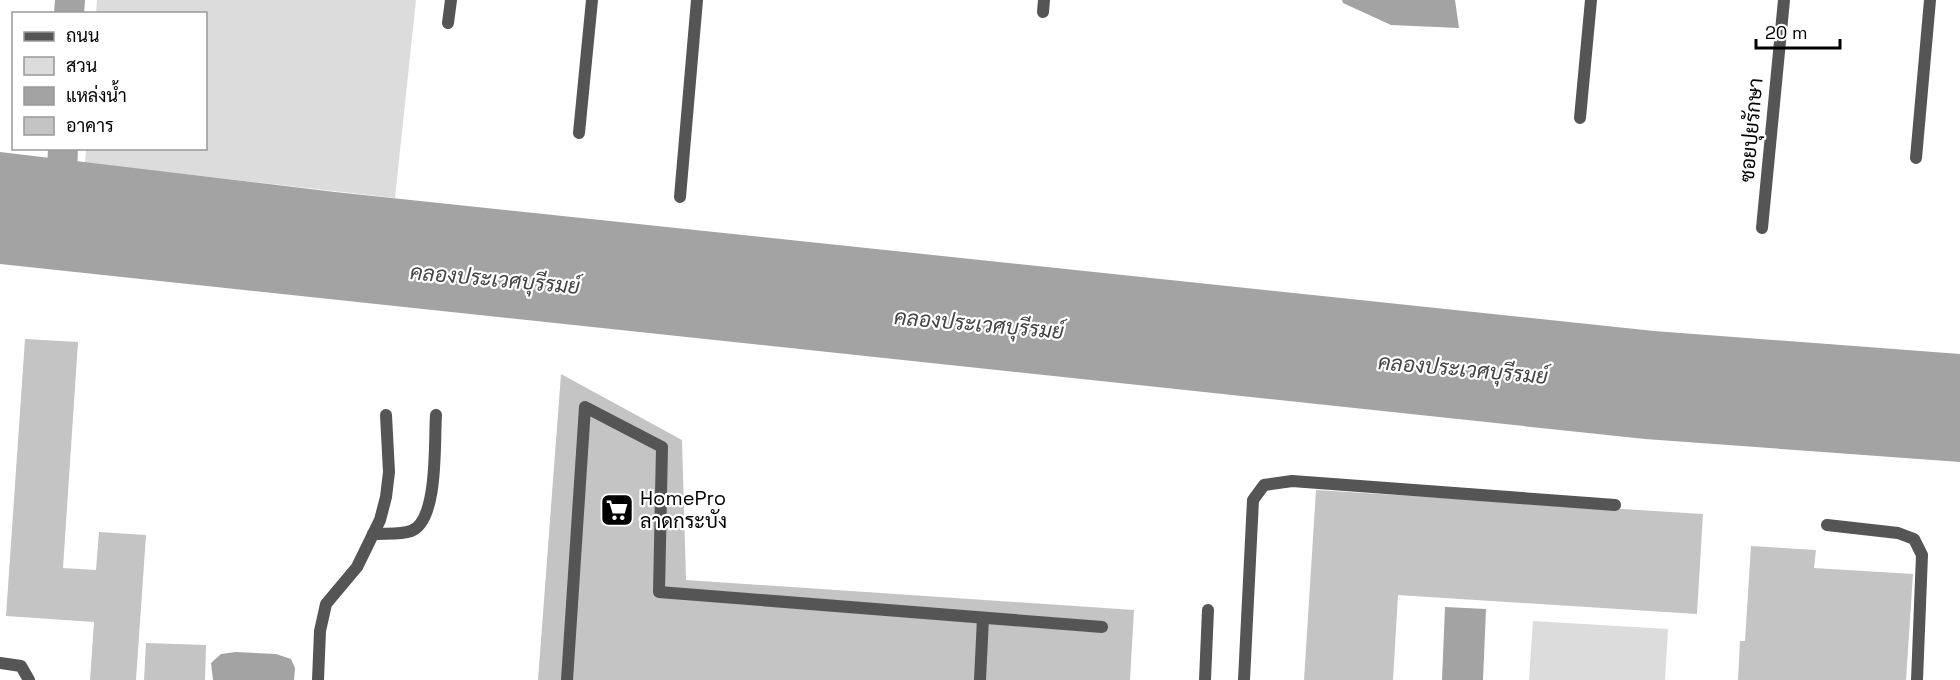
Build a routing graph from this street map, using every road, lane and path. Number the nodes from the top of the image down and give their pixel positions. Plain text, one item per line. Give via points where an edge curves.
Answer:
1 (451, 0) edge
2 (592, 0) edge
3 (697, 0) edge
4 (1590, 0) edge
5 (1784, 0) edge
6 (1930, 0) edge
7 (448, 23) dead end
8 (1580, 118) dead end
9 (579, 132) dead end
10 (1916, 158) dead end
11 (680, 197) dead end
12 (1762, 228) dead end
13 (386, 415) dead end
14 (436, 415) dead end
15 (1615, 505) dead end
16 (1827, 525) dead end
17 (373, 534) junction
18 (1208, 610) dead end
19 (983, 618) junction
20 (1102, 627) dead end
21 (0, 663) edge
22 (29, 680) edge
23 (318, 680) edge
24 (567, 680) edge
25 (980, 680) edge
26 (1205, 680) edge
27 (1244, 680) edge
28 (1917, 680) edge

1 - 7 street
2 - 9 street
3 - 11 street
4 - 8 street
5 - 12 street, ซอยปุยรักษา
6 - 10 street
13 - 17 street via 388,481
14 - 17 street via 432,491 424,519 410,531
15 - 27 street via 1293,481 1264,485 1253,500
16 - 28 street via 1898,532 1914,539 1922,555
17 - 23 street via 357,567 326,604 320,631
18 - 26 street
19 - 20 street
19 - 24 street via 659,592 662,447 585,407
19 - 25 street
21 - 22 street via 21,666

